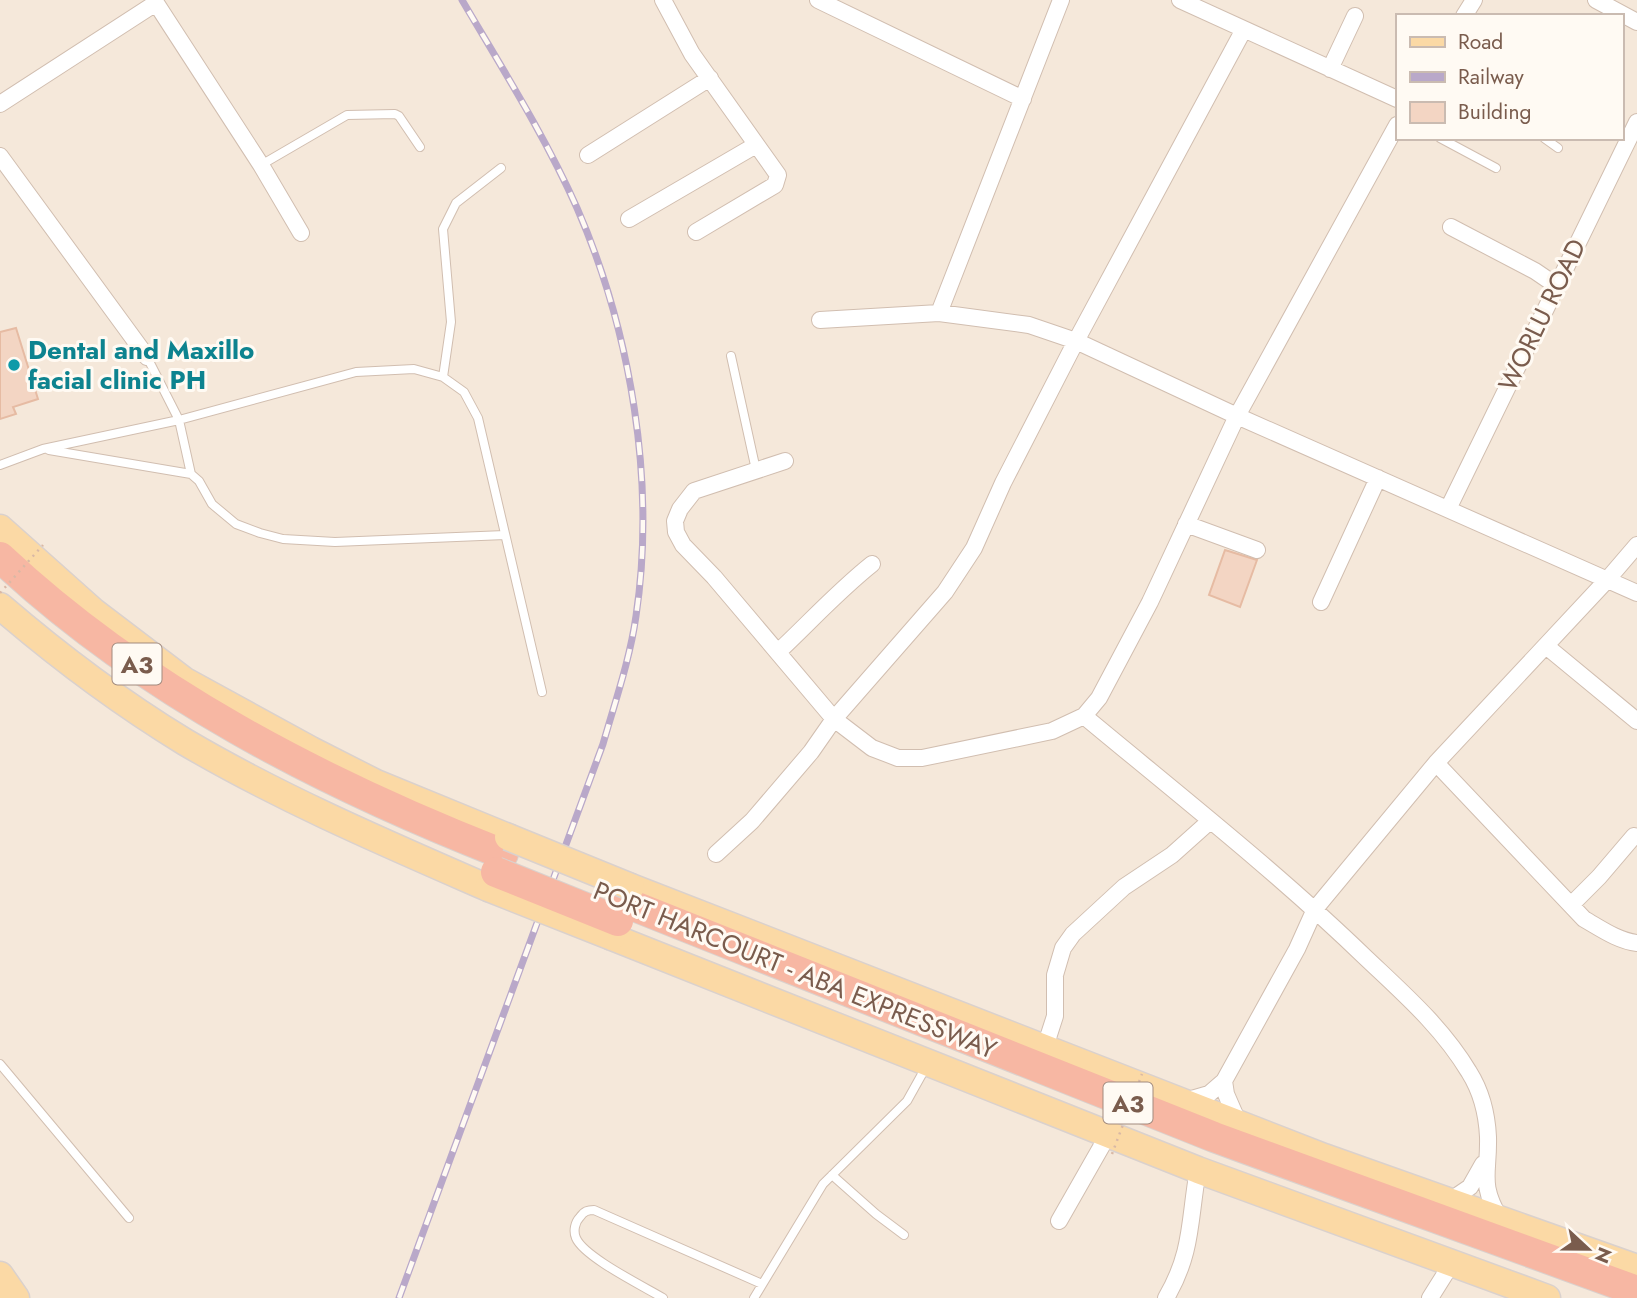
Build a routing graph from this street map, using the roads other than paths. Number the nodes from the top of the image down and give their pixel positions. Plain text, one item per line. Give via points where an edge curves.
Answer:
1 (663, 0) edge
2 (818, 0) edge
3 (1060, 0) edge
4 (1180, 0) edge
5 (1596, 0) edge
6 (155, 1) edge
7 (1622, 14) edge
8 (1355, 16) dead end
9 (1243, 30) junction
10 (1329, 69) junction
11 (710, 78) junction
12 (1023, 99) junction
13 (1396, 99) edge
14 (0, 104) edge
15 (1637, 121) edge
16 (1396, 127) edge
17 (1444, 140) edge
18 (1547, 140) edge
19 (756, 145) junction
20 (419, 147) dead end
21 (1558, 148) dead end
22 (588, 155) dead end
23 (0, 156) edge
24 (261, 165) junction
25 (501, 168) dead end
26 (1496, 168) dead end
27 (629, 219) dead end
28 (1451, 227) dead end
29 (696, 232) dead end
30 (301, 233) dead end
31 (1557, 286) junction
32 (939, 313) junction
33 (820, 320) dead end
34 (1076, 341) junction
35 (731, 356) dead end
36 (147, 357) joint
37 (443, 377) junction
38 (1237, 416) junction
39 (179, 420) junction
40 (43, 449) junction
41 (785, 461) dead end
42 (0, 465) edge
43 (756, 470) junction
44 (191, 474) junction
45 (1378, 478) junction
46 (1448, 509) junction
47 (1186, 524) junction
48 (0, 528) edge
49 (505, 535) junction
50 (1637, 545) edge
51 (1257, 550) dead end
52 (0, 557) edge
53 (872, 564) dead end
54 (1607, 580) junction
55 (0, 584) edge
56 (1637, 593) edge
57 (1321, 602) dead end
58 (0, 606) edge
59 (1546, 646) junction
60 (778, 652) junction
61 (542, 692) dead end
62 (1084, 716) junction
63 (834, 719) junction
64 (1637, 721) edge
65 (1436, 763) junction
66 (1210, 821) junction
67 (1634, 836) dead end
68 (716, 854) dead end
69 (499, 863) junction
70 (1571, 905) junction
71 (1315, 909) junction
72 (621, 912) junction
73 (1637, 943) edge
74 (1045, 1047) junction
75 (0, 1063) edge
76 (928, 1065) junction
77 (1224, 1081) junction
78 (1181, 1101) junction
79 (1239, 1124) junction
80 (1110, 1145) junction
81 (1487, 1155) junction
82 (1198, 1170) junction
83 (832, 1175) junction
84 (1448, 1202) junction
85 (129, 1219) dead end
86 (1059, 1221) dead end
87 (1500, 1221) junction
88 (904, 1234) dead end
89 (1452, 1263) junction
90 (1637, 1268) edge
91 (0, 1275) edge
92 (762, 1284) junction
93 (1637, 1291) edge
94 (16, 1298) edge
95 (663, 1298) edge
96 (754, 1298) edge
97 (1166, 1298) edge
98 (1430, 1298) edge
99 (1547, 1298) edge
100 (1607, 1298) edge

1 - 11 street
2 - 12 street
3 - 12 street
4 - 9 street
5 - 7 street
6 - 14 street
6 - 24 street
8 - 10 street
9 - 10 street
9 - 34 street
10 - 13 street
11 - 19 street
11 - 22 street
12 - 32 street
15 - 31 street, WORLU ROAD
16 - 38 street
17 - 26 lane
18 - 21 lane
19 - 27 street
19 - 29 street via 778,175 775,185
20 - 24 lane via 396,114 351,115
23 - 36 street
24 - 30 street
25 - 37 lane via 456,203 443,229 451,322
28 - 31 street
31 - 46 street, WORLU ROAD
32 - 33 street
32 - 34 street via 1029,325
34 - 38 street
34 - 63 street via 974,548 945,592
35 - 43 lane
36 - 39 lane
37 - 39 lane via 414,369 356,372
37 - 49 lane via 464,392 478,418
38 - 45 street
38 - 47 street
39 - 40 lane
39 - 44 lane
40 - 42 lane
40 - 44 lane
41 - 43 street
43 - 60 street via 694,491 680,509 676,532
44 - 49 lane via 212,504 236,524 283,539 335,542
45 - 46 street
45 - 57 street
46 - 54 street
47 - 51 street
47 - 62 street via 1100,698
48 - 69 main road via 84,603 185,681 376,783
49 - 61 lane
50 - 54 street
52 - 69 highway, PORT HARCOURT - ABA EXPRESSWAY / A3 via 96,635 234,728
53 - 60 street
54 - 56 street
54 - 59 street
55 - 69 highway, PORT HARCOURT - ABA EXPRESSWAY / A3 via 67,638 214,738 348,807
58 - 69 main road via 40,640 183,741 240,773 369,837
59 - 64 street
59 - 65 street
60 - 63 street
62 - 63 street via 1052,731 922,758 898,758 872,748
62 - 66 street
63 - 68 street via 752,821
65 - 70 street
65 - 71 street
66 - 71 street
66 - 74 street via 1073,934 1063,948 1055,975 1055,1016
67 - 70 street
69 - 72 highway, PORT HARCOURT - ABA EXPRESSWAY / A3, bridge
70 - 73 street via 1584,919
71 - 77 street
71 - 81 street via 1428,1016 1450,1043 1471,1074 1484,1107
72 - 74 main road
72 - 76 main road
72 - 93 highway, PORT HARCOURT - ABA EXPRESSWAY / A3 via 1214,1137
72 - 100 highway, PORT HARCOURT - ABA EXPRESSWAY / A3 via 1278,1179
74 - 78 main road
75 - 85 lane
76 - 80 main road
76 - 83 lane via 907,1101
77 - 78 street via 1209,1094
77 - 79 street
78 - 79 main road
79 - 84 main road
80 - 82 main road
80 - 86 street
81 - 84 street via 1470,1187
81 - 87 street via 1487,1191
82 - 89 main road
82 - 97 street via 1188,1245
83 - 88 lane
83 - 92 lane via 822,1184
84 - 87 main road
87 - 90 main road
89 - 98 street
89 - 99 main road
91 - 94 main road
92 - 95 lane via 594,1210 582,1214 574,1231 589,1254
92 - 96 lane

